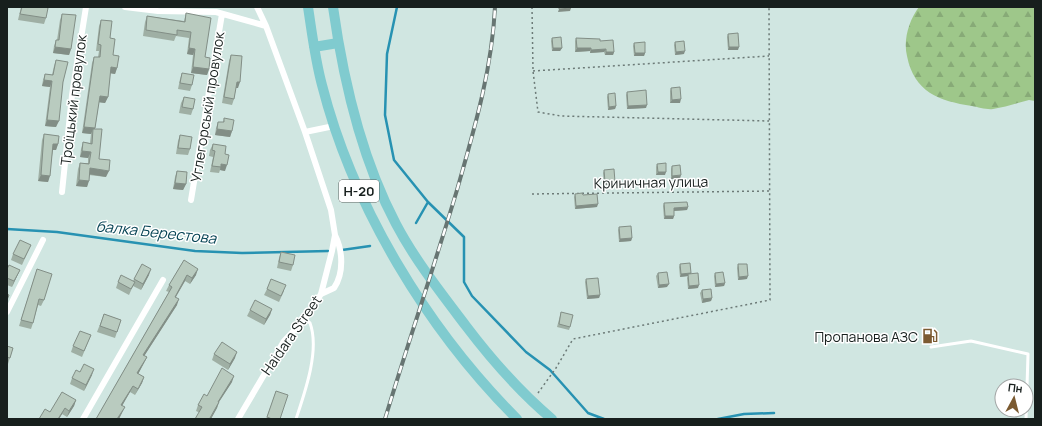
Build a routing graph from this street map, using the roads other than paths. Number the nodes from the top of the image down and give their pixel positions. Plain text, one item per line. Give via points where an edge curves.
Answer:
1 (86, 7) edge
2 (125, 7) edge
3 (257, 7) edge
4 (308, 7) edge
5 (333, 7) edge
6 (222, 14) junction
7 (266, 26) junction
8 (338, 43) junction
9 (314, 48) junction
10 (334, 126) junction
11 (305, 132) junction
12 (62, 192) dead end
13 (191, 200) dead end
14 (335, 235) junction
15 (43, 240) dead end
16 (163, 280) dead end
17 (321, 294) junction
18 (7, 312) edge
19 (305, 319) junction
20 (931, 347) dead end
21 (83, 419) edge
22 (238, 419) edge
23 (296, 419) edge
24 (517, 419) edge
25 (552, 419) edge
26 (1026, 419) edge

1 - 12 street, Троїцький провулок via 72,95
2 - 6 street
3 - 7 street, Haidara Street
4 - 9 main road, Н-20
5 - 8 main road, Н-20
6 - 7 street
6 - 13 street, Углегорськiй провулок
7 - 11 street, Haidara Street
8 - 9 main road
8 - 25 main road, Н-20 via 362,137 375,176 396,224 412,251 479,343
9 - 10 main road, Н-20
10 - 11 street
10 - 24 main road, Н-20 via 357,185 391,252 459,354 490,393
11 - 14 street, Haidara Street via 330,210
14 - 17 street, Haidara Street
14 - 17 street via 341,256 340,274 334,288
15 - 18 street
16 - 21 street
17 - 19 street, Haidara Street
19 - 22 street, Haidara Street via 284,341
19 - 23 lane via 310,323 314,342 307,384
20 - 26 lane via 971,341 1028,354

